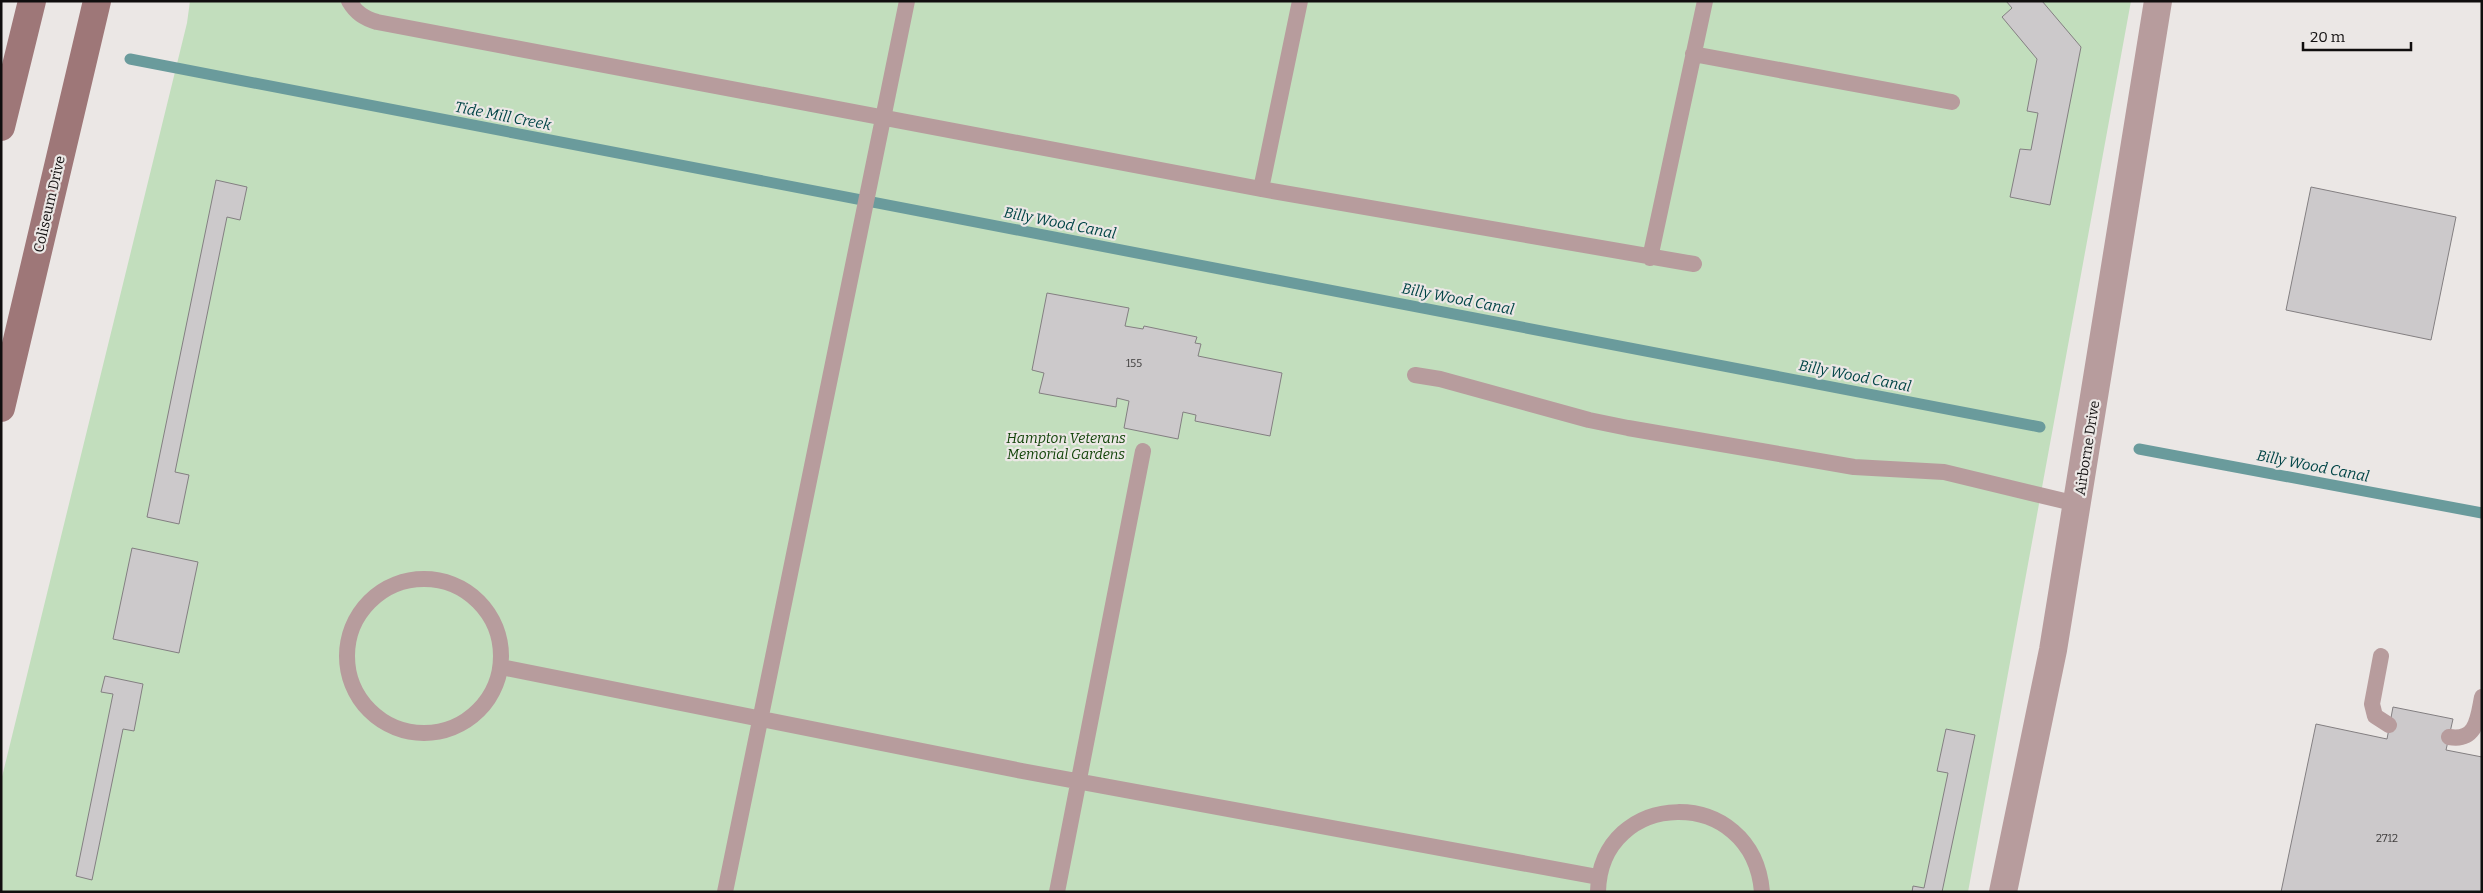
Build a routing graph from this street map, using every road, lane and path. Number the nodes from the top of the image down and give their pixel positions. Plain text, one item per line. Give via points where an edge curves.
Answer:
1 (32, 1) edge
2 (97, 1) edge
3 (349, 1) edge
4 (907, 1) edge
5 (1300, 1) edge
6 (1705, 1) edge
7 (2158, 1) edge
8 (1693, 54) junction
9 (1952, 102) dead end
10 (884, 118) junction
11 (1, 127) edge
12 (1261, 189) junction
13 (1650, 258) junction
14 (1694, 264) dead end
15 (1414, 375) dead end
16 (1, 408) edge
17 (1143, 450) dead end
18 (2077, 504) junction
19 (2381, 656) dead end
20 (501, 667) junction
21 (2482, 697) edge
22 (759, 718) junction
23 (2389, 725) dead end
24 (2449, 737) dead end
25 (1077, 781) junction
26 (1598, 884) edge
27 (725, 892) edge
28 (1056, 892) edge
29 (1762, 892) edge
30 (2003, 892) edge

1 - 11 street
2 - 16 street, Coliseum Drive
3 - 10 lane via 355,12 377,22
4 - 10 lane
5 - 12 lane
6 - 8 lane
7 - 18 street, Airborne Drive
8 - 9 lane
8 - 13 lane
10 - 12 lane
10 - 22 lane
12 - 13 lane
13 - 14 lane
15 - 18 lane via 1440,379 1588,420 1679,438 1854,467 1944,472
17 - 25 lane
18 - 30 street, Airborne Drive via 2053,650
19 - 23 lane via 2372,704 2375,716
20 - 20 lane via 500,640 490,615 472,595 448,582 430,579 395,583 372,597 355,618 346,644 347,668 355,691 369,711 389,725 413,732 437,732 460,724 480,710 494,690
20 - 22 lane
21 - 24 lane via 2472,732 2464,738
22 - 25 lane
22 - 27 lane
25 - 26 lane
25 - 28 lane
26 - 29 lane via 1608,852 1625,831 1647,817 1673,811 1699,813 1724,823 1744,841 1757,864

